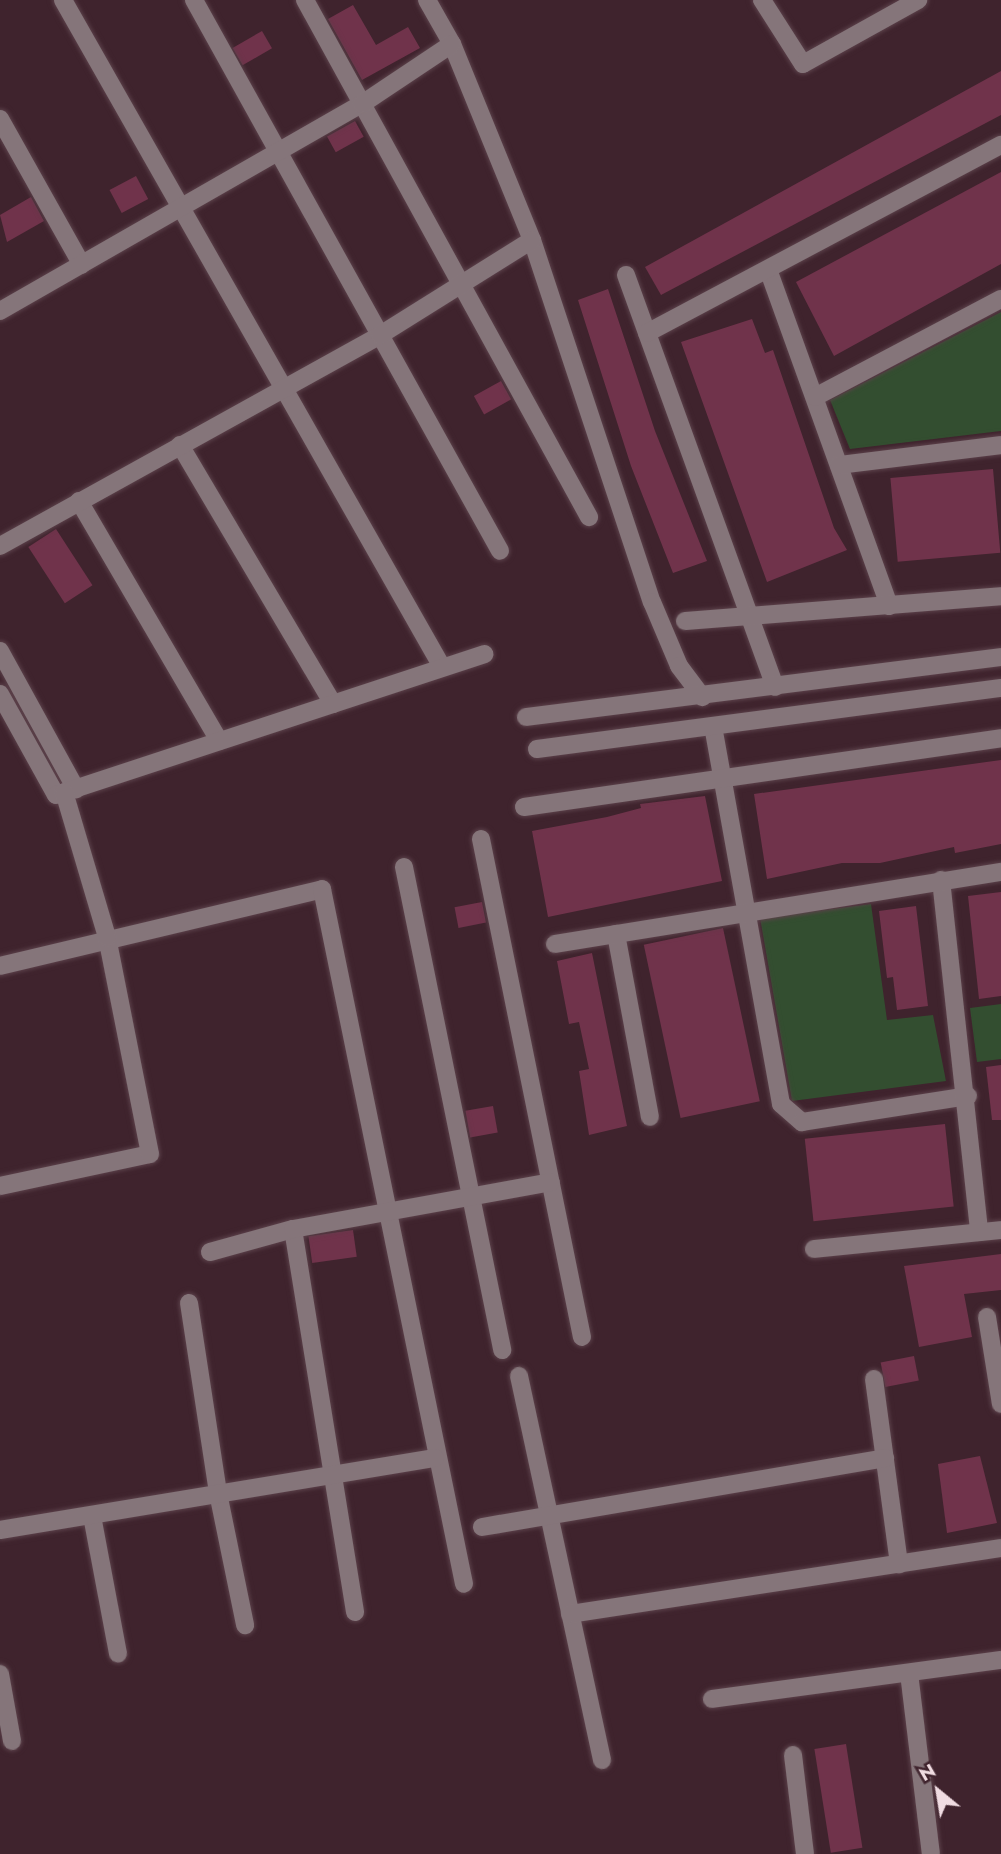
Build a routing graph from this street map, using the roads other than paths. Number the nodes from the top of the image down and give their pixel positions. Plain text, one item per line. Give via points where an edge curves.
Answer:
1 (63, 0) edge
2 (194, 0) edge
3 (305, 0) edge
4 (427, 0) edge
5 (762, 0) edge
6 (918, 0) edge
7 (452, 44) junction
8 (362, 104) junction
9 (0, 118) edge
10 (1001, 145) edge
11 (278, 152) junction
12 (181, 208) junction
13 (532, 240) junction
14 (82, 265) junction
15 (769, 272) junction
16 (626, 275) dead end
17 (461, 281) junction
18 (1001, 299) edge
19 (0, 311) edge
20 (647, 333) junction
21 (380, 335) junction
22 (284, 388) junction
23 (815, 397) junction
24 (180, 445) junction
25 (1001, 445) edge
26 (839, 465) junction
27 (79, 501) junction
28 (589, 517) dead end
29 (0, 546) edge
30 (500, 551) dead end
31 (1001, 596) edge
32 (889, 606) junction
33 (751, 615) junction
34 (685, 621) dead end
35 (0, 650) edge
36 (484, 654) dead end
37 (1001, 657) edge
38 (442, 667) junction
39 (775, 687) junction
40 (1001, 688) edge
41 (0, 694) edge
42 (702, 697) junction
43 (333, 704) junction
44 (526, 717) dead end
45 (713, 726) junction
46 (1001, 738) edge
47 (219, 741) junction
48 (537, 749) dead end
49 (723, 775) junction
50 (70, 790) junction
51 (524, 807) dead end
52 (481, 839) dead end
53 (404, 867) dead end
54 (1001, 872) edge
55 (941, 880) junction
56 (749, 910) junction
57 (616, 934) junction
58 (107, 937) junction
59 (555, 944) dead end
60 (0, 966) edge
61 (968, 1096) junction
62 (650, 1117) dead end
63 (551, 1182) junction
64 (0, 1186) edge
65 (471, 1196) junction
66 (387, 1211) junction
67 (293, 1228) junction
68 (1001, 1230) edge
69 (979, 1232) junction
70 (814, 1249) dead end
71 (210, 1252) dead end
72 (189, 1303) dead end
73 (987, 1317) dead end
74 (582, 1337) dead end
75 (502, 1350) dead end
76 (519, 1376) dead end
77 (874, 1379) dead end
78 (1001, 1404) edge
79 (435, 1458) junction
80 (885, 1458) junction
81 (334, 1476) junction
82 (218, 1493) junction
83 (549, 1515) junction
84 (92, 1516) junction
85 (482, 1527) dead end
86 (0, 1531) edge
87 (1001, 1548) edge
88 (899, 1564) junction
89 (464, 1584) dead end
90 (355, 1612) dead end
91 (570, 1614) junction
92 (245, 1625) dead end
93 (118, 1654) dead end
94 (1001, 1660) edge
95 (908, 1673) junction
96 (0, 1674) edge
97 (712, 1699) dead end
98 (12, 1741) dead end
99 (793, 1755) dead end
100 (601, 1760) dead end
101 (805, 1854) edge
102 (931, 1854) edge

1 - 12 street
2 - 11 street
3 - 8 street
4 - 7 street
5 - 6 street via 803,64
7 - 8 street
7 - 13 street
8 - 11 street
8 - 17 street
9 - 14 street
10 - 15 street
11 - 12 street
11 - 21 street
12 - 14 street
12 - 22 street
13 - 17 street
13 - 42 street via 652,602 679,666
14 - 19 street
15 - 20 street
15 - 23 street
16 - 20 street
17 - 21 street
17 - 28 street
18 - 23 street
20 - 33 street
21 - 22 street
21 - 30 street
22 - 24 street
22 - 38 street
23 - 26 street
24 - 27 street
24 - 43 street
25 - 26 street
26 - 32 street
27 - 29 street
27 - 47 street
31 - 32 street
32 - 33 street
33 - 34 street
33 - 39 street
35 - 50 street
36 - 38 street
37 - 39 street
38 - 43 street
39 - 42 street
40 - 45 street
41 - 50 street via 56,795
42 - 44 street
43 - 47 street
45 - 48 street
45 - 49 street
46 - 49 street
47 - 50 street
49 - 51 street
49 - 56 street
50 - 58 street
52 - 63 street
53 - 65 street
54 - 55 street
55 - 56 street
55 - 61 street
56 - 57 street
56 - 61 street via 781,1104 802,1122
57 - 59 street
57 - 62 street
58 - 60 street
58 - 64 street via 150,1154
58 - 66 street via 322,889
61 - 69 street
63 - 65 street
63 - 74 street
65 - 66 street
65 - 75 street
66 - 67 street
66 - 79 street
67 - 71 street
67 - 81 street
68 - 69 street
69 - 70 street
72 - 82 street
73 - 78 street
76 - 83 street
77 - 80 street
79 - 81 street
79 - 89 street
80 - 83 street
80 - 88 street
81 - 82 street
81 - 90 street
82 - 84 street
82 - 92 street
83 - 85 street
83 - 91 street
84 - 86 street
84 - 93 street
87 - 88 street
88 - 91 street
91 - 100 street
94 - 95 street
95 - 97 street
95 - 102 street
96 - 98 street
99 - 101 street

